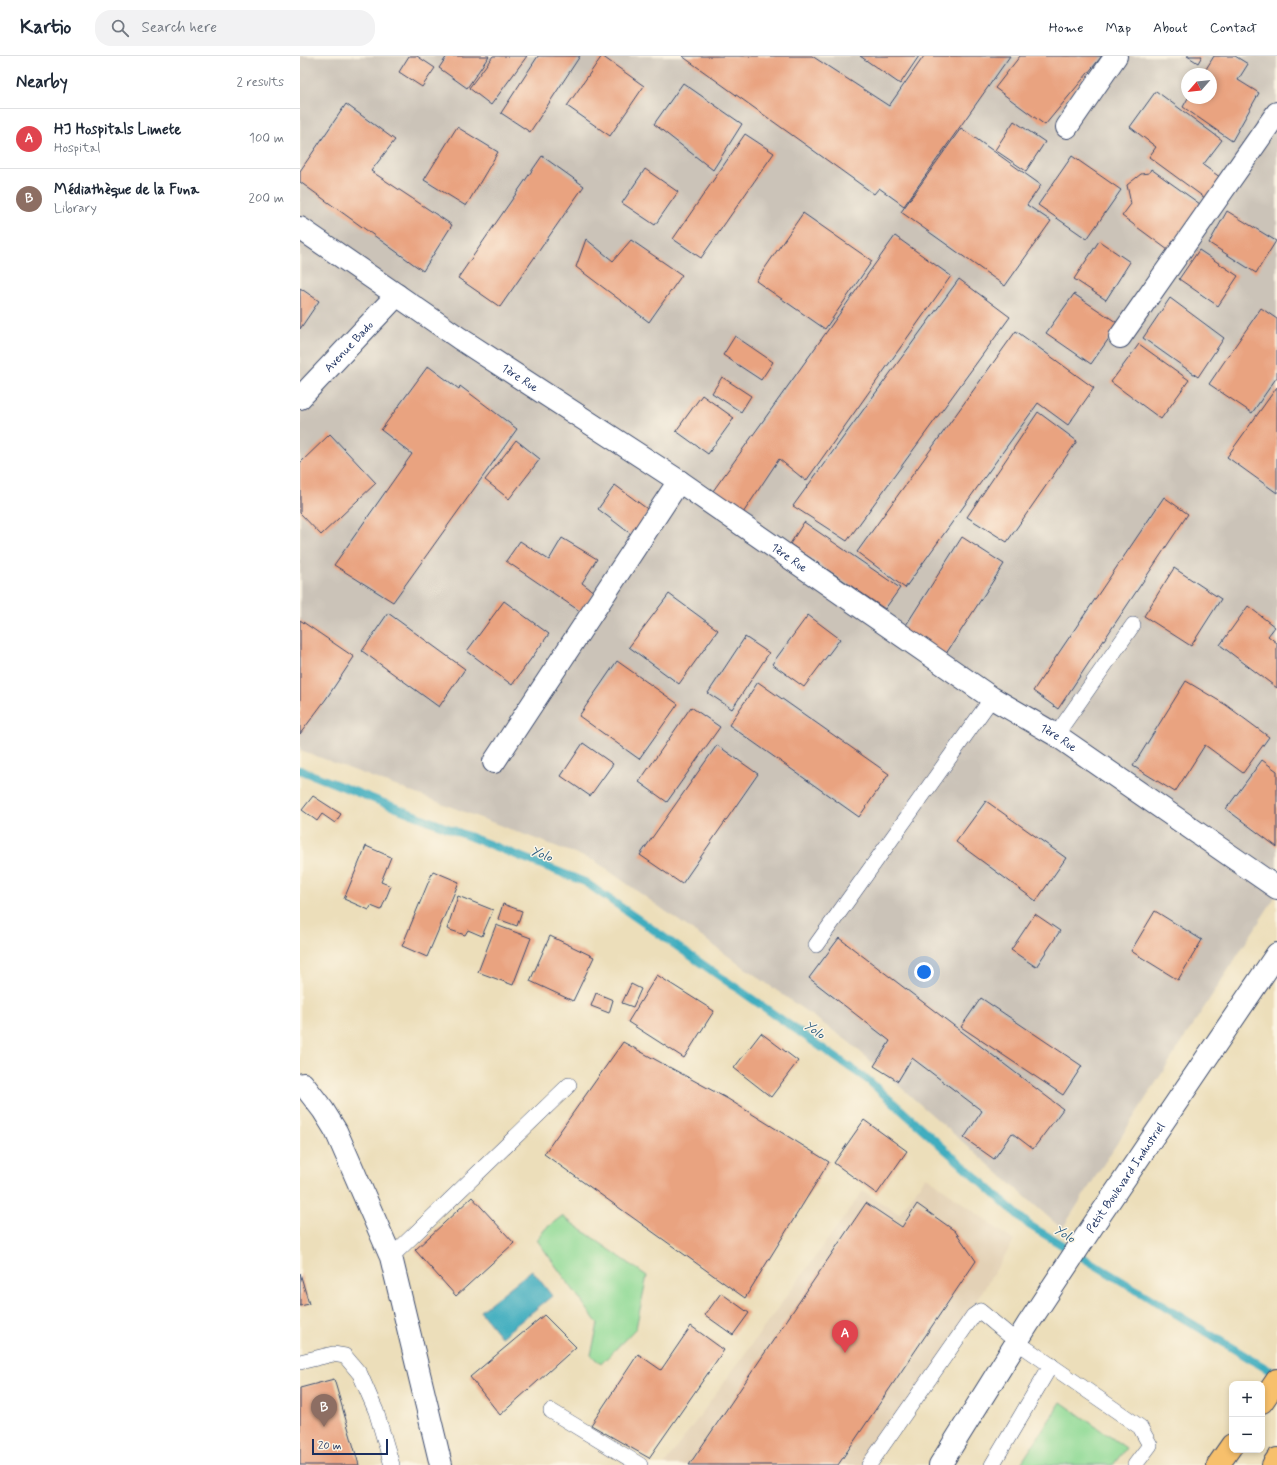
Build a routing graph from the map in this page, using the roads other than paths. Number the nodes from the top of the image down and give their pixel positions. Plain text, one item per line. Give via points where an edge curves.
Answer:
1 (1116, 56) edge
2 (1277, 113) edge
3 (1067, 127) dead end
4 (300, 228) edge
5 (397, 295) junction
6 (1120, 337) dead end
7 (300, 398) edge
8 (679, 481) junction
9 (1133, 625) dead end
10 (992, 698) junction
11 (1056, 735) junction
12 (494, 762) dead end
13 (1277, 888) edge
14 (816, 946) dead end
15 (1277, 954) edge
16 (301, 1083) edge
17 (569, 1085) dead end
18 (391, 1257) junction
19 (1017, 1342) junction
20 (300, 1362) edge
21 (1050, 1366) junction
22 (1277, 1380) edge
23 (1265, 1398) edge
24 (551, 1411) dead end
25 (1229, 1449) edge
26 (1277, 1459) edge
27 (392, 1465) edge
28 (441, 1465) edge
29 (640, 1465) edge
30 (869, 1465) edge
31 (940, 1465) edge
32 (992, 1465) edge
33 (1136, 1465) edge
34 (1218, 1465) edge
35 (1273, 1465) edge

1 - 3 street
2 - 6 street
4 - 5 street, 1ère Rue
5 - 7 street, Avenue Bado
5 - 8 street, 1ère Rue
8 - 10 street, 1ère Rue
8 - 12 street
9 - 11 lane
10 - 11 street, 1ère Rue
10 - 14 lane
11 - 13 street, 1ère Rue
15 - 19 street, Petit Boulevard Industriel
16 - 18 street via 336,1131
17 - 18 lane
18 - 28 street
19 - 21 lane
19 - 30 lane via 980,1311 973,1316
19 - 31 street, Petit Boulevard Industriel
20 - 27 lane via 333,1354 345,1356 360,1374 376,1410
21 - 32 lane
21 - 33 lane via 1140,1427 1150,1444
22 - 23 highway
24 - 29 lane
25 - 34 highway
26 - 35 highway

